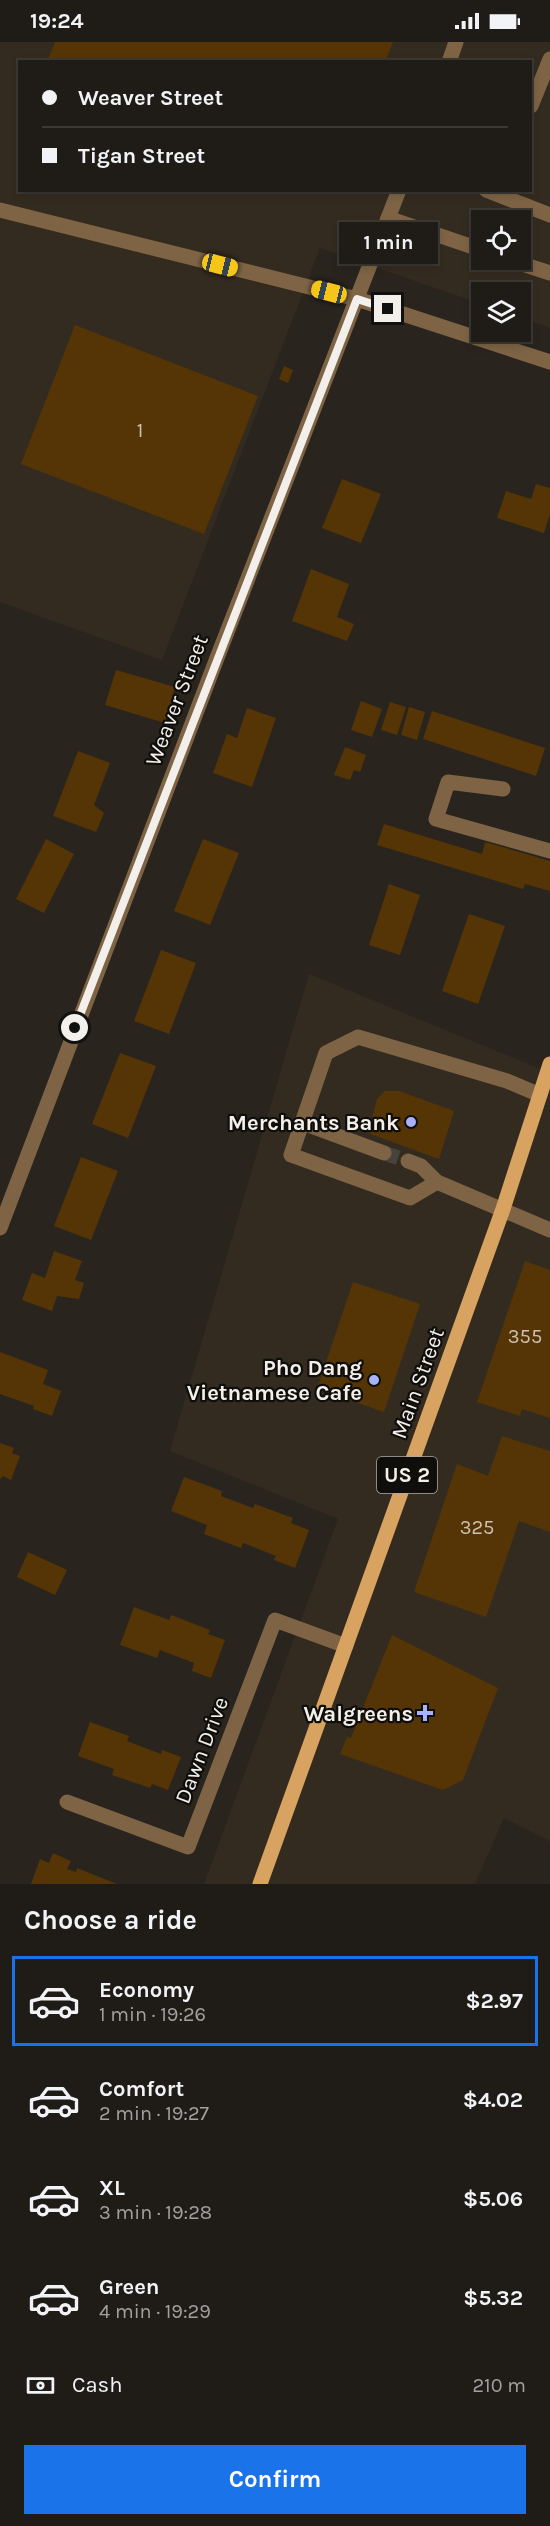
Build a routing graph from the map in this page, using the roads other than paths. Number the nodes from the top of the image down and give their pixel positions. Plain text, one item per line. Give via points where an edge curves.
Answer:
1 (456, 42) edge
2 (550, 59) edge
3 (450, 60) edge
4 (532, 104) edge
5 (398, 192) edge
6 (493, 192) edge
7 (0, 210) edge
8 (550, 215) edge
9 (388, 218) junction
10 (471, 246) edge
11 (531, 267) edge
12 (550, 273) edge
13 (357, 299) junction
14 (550, 362) edge
15 (503, 789) dead end
16 (550, 851) edge
17 (550, 1065) edge
18 (540, 1095) junction
19 (303, 1123) junction
20 (384, 1153) tunnel mouth
21 (408, 1161) tunnel mouth
22 (437, 1182) junction
23 (503, 1209) junction
24 (0, 1228) edge
25 (550, 1230) edge
26 (346, 1646) junction
27 (67, 1802) dead end
28 (260, 1884) edge

1 - 3 street
2 - 4 street
5 - 9 street, Weaver Street
6 - 8 street
7 - 13 street
9 - 10 street
9 - 13 street, Weaver Street
11 - 12 street
13 - 14 street
13 - 24 street, Weaver Street
15 - 16 street via 448,782 436,819
17 - 18 main road, Main Street / US 2
18 - 19 street via 507,1081 358,1037 326,1053
18 - 23 main road, Main Street / US 2
19 - 20 street
19 - 22 street via 291,1155 410,1198
21 - 22 street via 421,1166
22 - 23 street
23 - 25 street
23 - 26 main road, Main Street / US 2
26 - 27 street, Dawn Drive via 275,1620 188,1847
26 - 28 main road, Main Street / US 2

